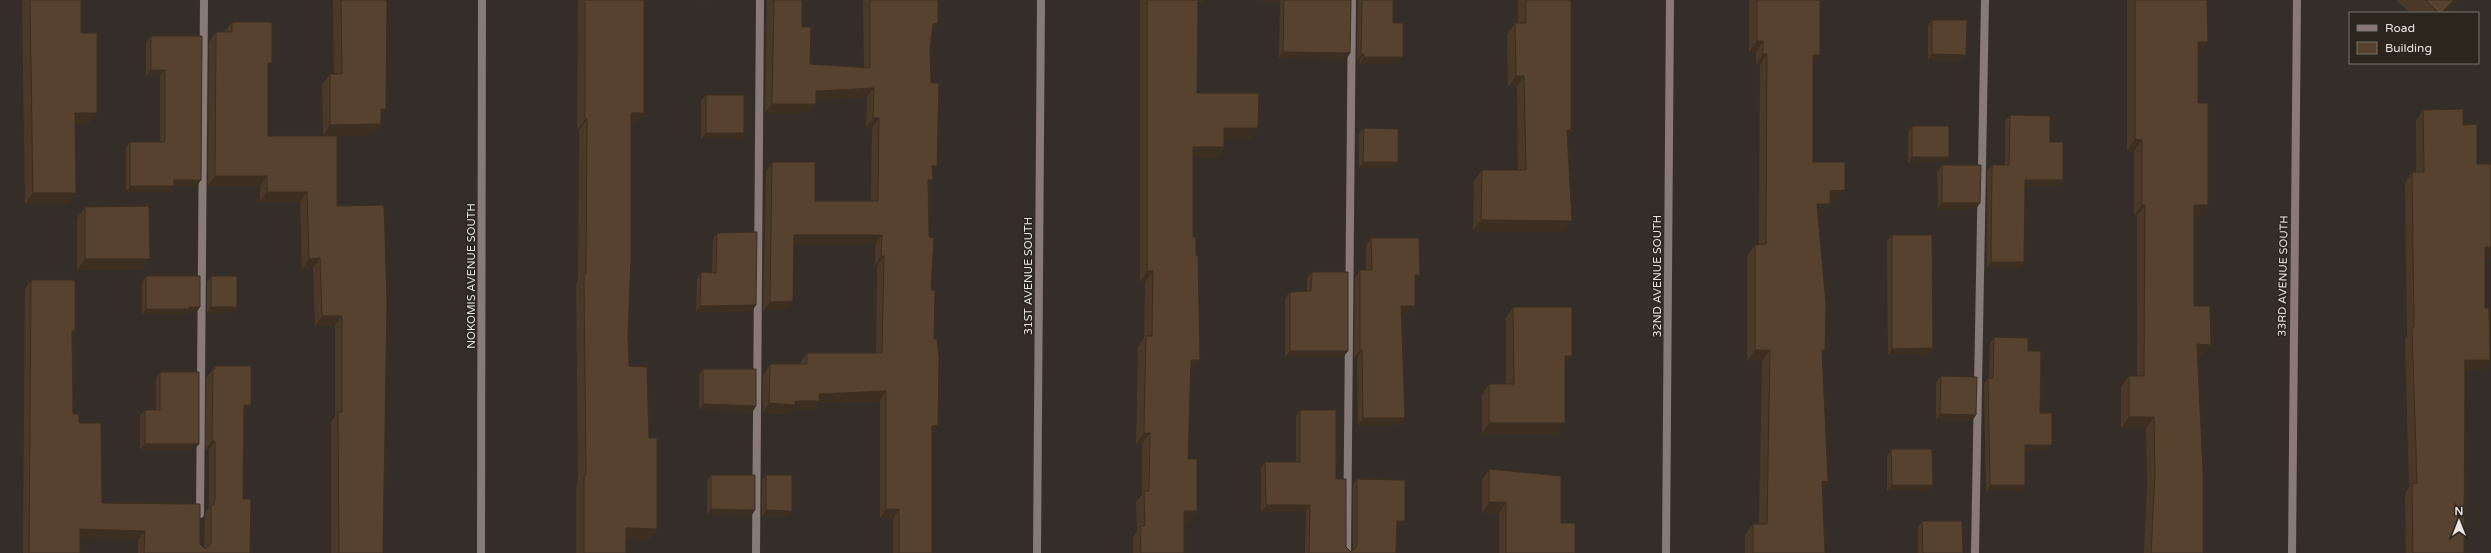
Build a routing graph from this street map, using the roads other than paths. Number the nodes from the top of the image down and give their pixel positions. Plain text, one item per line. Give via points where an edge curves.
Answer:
1 (204, 0) edge
2 (482, 0) edge
3 (760, 0) edge
4 (1041, 0) edge
5 (1352, 0) edge
6 (1670, 0) edge
7 (1985, 0) edge
8 (2297, 0) edge
9 (200, 521) edge
10 (481, 553) edge
11 (756, 553) edge
12 (1037, 553) edge
13 (1348, 553) edge
14 (1666, 553) edge
15 (1975, 553) edge
16 (2292, 553) edge

1 - 9 street
2 - 10 street, NOKOMIS AVENUE SOUTH
3 - 11 street
4 - 12 street, 31ST AVENUE SOUTH
5 - 13 street
6 - 14 street, 32ND AVENUE SOUTH
7 - 15 street
8 - 16 street, 33RD AVENUE SOUTH

